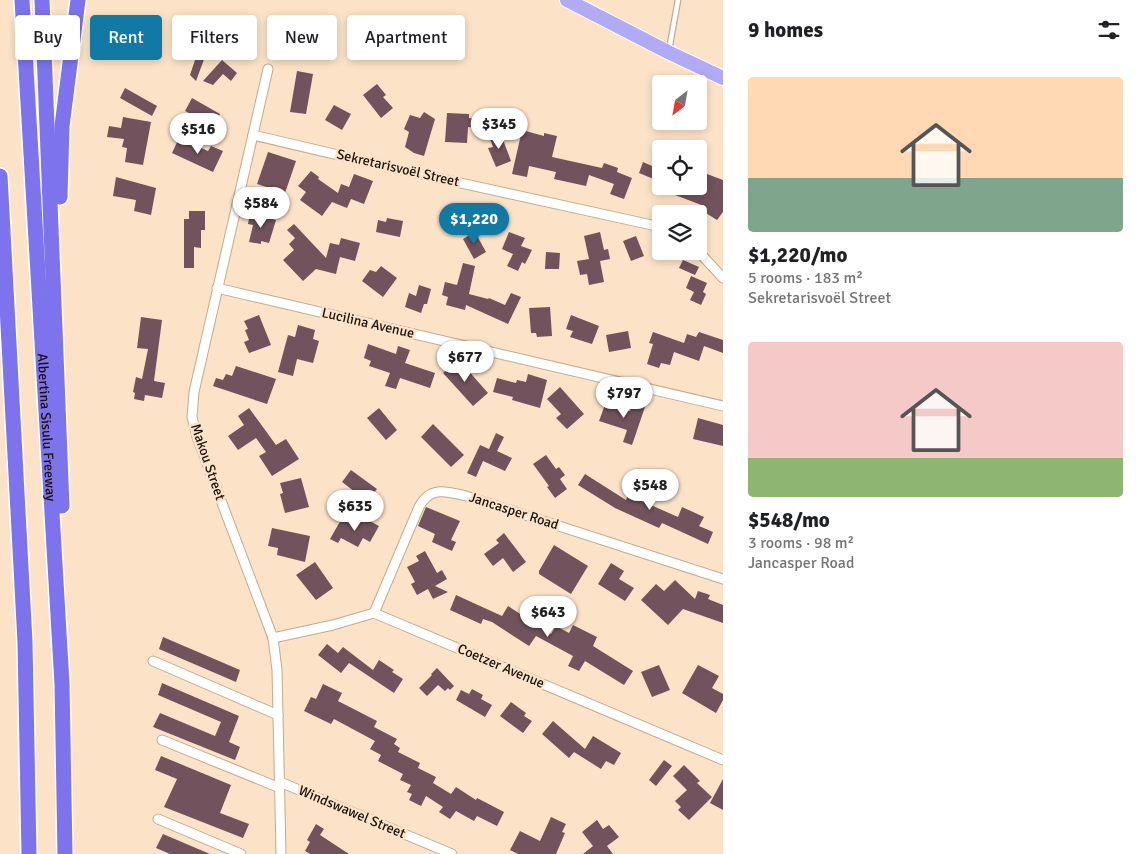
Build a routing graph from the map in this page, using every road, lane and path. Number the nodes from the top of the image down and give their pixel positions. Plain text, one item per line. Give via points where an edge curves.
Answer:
1 (22, 0) edge
2 (42, 0) edge
3 (78, 0) edge
4 (678, 0) edge
5 (573, 1) edge
6 (668, 52) junction
7 (268, 69) dead end
8 (723, 78) edge
9 (253, 135) junction
10 (0, 176) edge
11 (652, 225) edge
12 (706, 260) edge
13 (723, 278) edge
14 (217, 288) junction
15 (0, 331) edge
16 (57, 388) junction
17 (12, 403) junction
18 (723, 406) edge
19 (723, 579) edge
20 (374, 613) junction
21 (273, 638) junction
22 (153, 661) dead end
23 (62, 684) junction
24 (278, 715) junction
25 (162, 740) dead end
26 (723, 760) edge
27 (280, 785) junction
28 (158, 819) dead end
29 (30, 854) edge
30 (66, 854) edge
31 (241, 854) edge
32 (281, 854) edge
33 (452, 854) edge

1 - 23 highway, Albertina Sisulu Freeway
2 - 16 highway
3 - 16 highway via 61,155
4 - 6 lane
5 - 6 main road
6 - 8 main road
7 - 9 street, Makou Street
9 - 11 street, Sekretarisvoël Street
9 - 14 street, Makou Street
10 - 17 highway
12 - 13 street
14 - 18 street, Lucilina Avenue
14 - 21 street, Makou Street via 194,392 194,426
15 - 17 highway via 6,383
16 - 23 highway via 67,633
17 - 29 highway via 25,642
19 - 20 street, Jancasper Road via 466,496 440,491 427,495 419,507
20 - 21 street
20 - 26 street, Coetzer Avenue
21 - 24 street, Makou Street
22 - 24 street
23 - 30 highway, Albertina Sisulu Freeway
24 - 27 street, Makou Street
25 - 27 street, Windswawel Street
27 - 32 street, Makou Street
27 - 33 street, Windswawel Street
28 - 31 street

